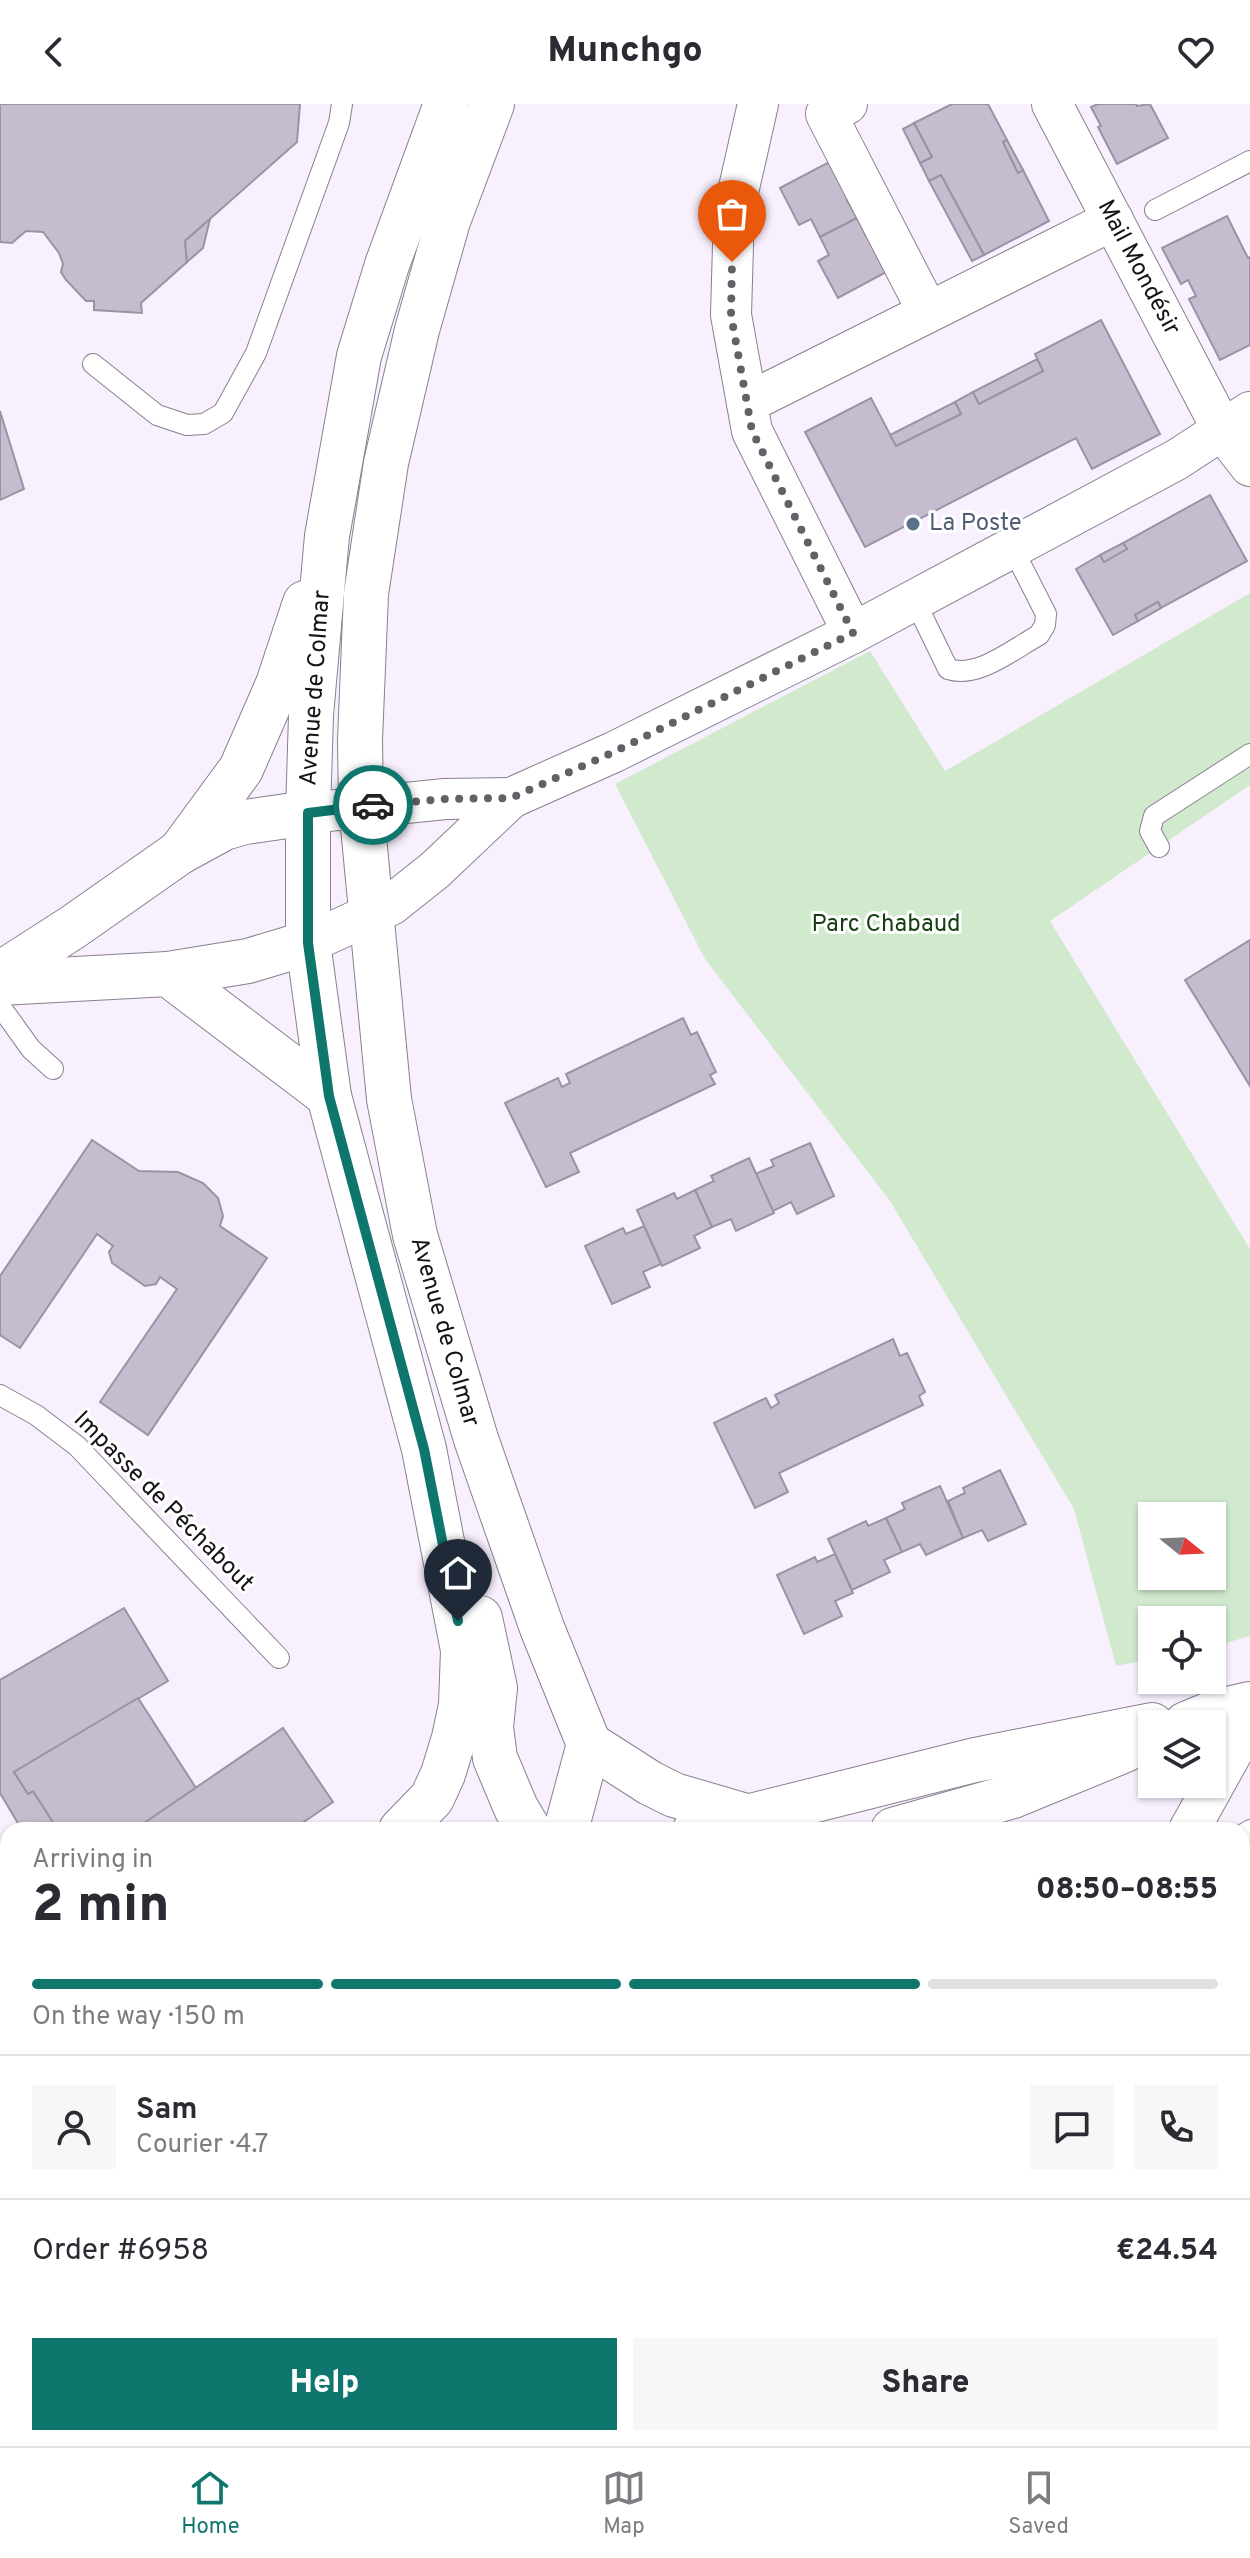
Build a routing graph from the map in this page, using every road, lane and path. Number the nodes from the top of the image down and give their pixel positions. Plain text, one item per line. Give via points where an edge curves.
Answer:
1 (342, 104) edge
2 (446, 104) edge
3 (492, 104) edge
4 (758, 104) edge
5 (847, 104) edge
6 (1052, 104) edge
7 (1250, 161) edge
8 (1155, 210) dead end
9 (1113, 220) junction
10 (928, 312) junction
11 (93, 364) dead end
12 (747, 403) junction
13 (1237, 422) edge
14 (1250, 466) edge
15 (327, 536) junction
16 (1013, 549) junction
17 (915, 601) junction
18 (853, 633) junction
19 (360, 740) junction
20 (1250, 754) edge
21 (511, 798) junction
22 (445, 799) junction
23 (361, 806) junction
24 (308, 813) junction
25 (1159, 847) dead end
26 (180, 852) junction
27 (371, 916) junction
28 (308, 943) junction
29 (0, 974) edge
30 (168, 974) junction
31 (0, 983) edge
32 (0, 1006) edge
33 (53, 1069) dead end
34 (329, 1096) junction
35 (0, 1395) edge
36 (424, 1449) junction
37 (279, 1658) dead end
38 (1138, 1727) edge
39 (589, 1744) junction
40 (1138, 1744) edge
41 (925, 1772) junction
42 (1199, 1798) edge
43 (746, 1816) junction
44 (976, 1820) edge
45 (409, 1822) edge
46 (524, 1822) edge
47 (568, 1822) edge
48 (724, 1822) edge
49 (1192, 1822) edge

1 - 11 lane via 256,353 223,413 204,424 187,425 157,415
2 - 15 main road, Avenue de Colmar via 359,356
3 - 19 main road, Avenue de Colmar via 448,221 386,463 366,594
4 - 12 street via 734,210 731,315
5 - 10 street via 826,114
6 - 9 street, Mail Mondésir
7 - 8 lane
9 - 10 street
9 - 13 street, Mail Mondésir
10 - 12 street
12 - 18 street via 752,431
13 - 14 street, Mail Mondésir
13 - 16 street
15 - 24 main road, Avenue de Colmar
15 - 26 main road via 278,684 241,769
16 - 17 street
16 - 17 lane via 1046,614 1045,625 1039,635 973,671 948,669
17 - 18 street
18 - 21 street
19 - 22 street via 382,774
19 - 23 main road, Avenue de Colmar
20 - 25 lane via 1154,816 1150,831
21 - 22 street
21 - 27 street via 435,870
22 - 23 street
23 - 24 street
23 - 27 main road, Avenue de Colmar
24 - 26 main road via 224,828
24 - 28 main road, Avenue de Colmar
26 - 29 main road
27 - 28 street
27 - 39 main road, Avenue de Colmar via 389,1099 415,1235 481,1453
28 - 30 main road via 248,961
28 - 34 main road, Avenue de Colmar
30 - 31 main road
30 - 34 main road
32 - 33 lane
34 - 36 main road, Avenue de Colmar
35 - 37 lane, Impasse de Péchabout via 77,1446
36 - 45 main road, Avenue de Colmar via 463,1650 461,1705 432,1798
36 - 46 main road via 455,1527 489,1650 495,1758
38 - 41 main road
39 - 43 main road via 674,1795
39 - 47 main road
40 - 44 main road via 1013,1796
41 - 43 main road
41 - 44 street
42 - 49 street
43 - 48 main road

